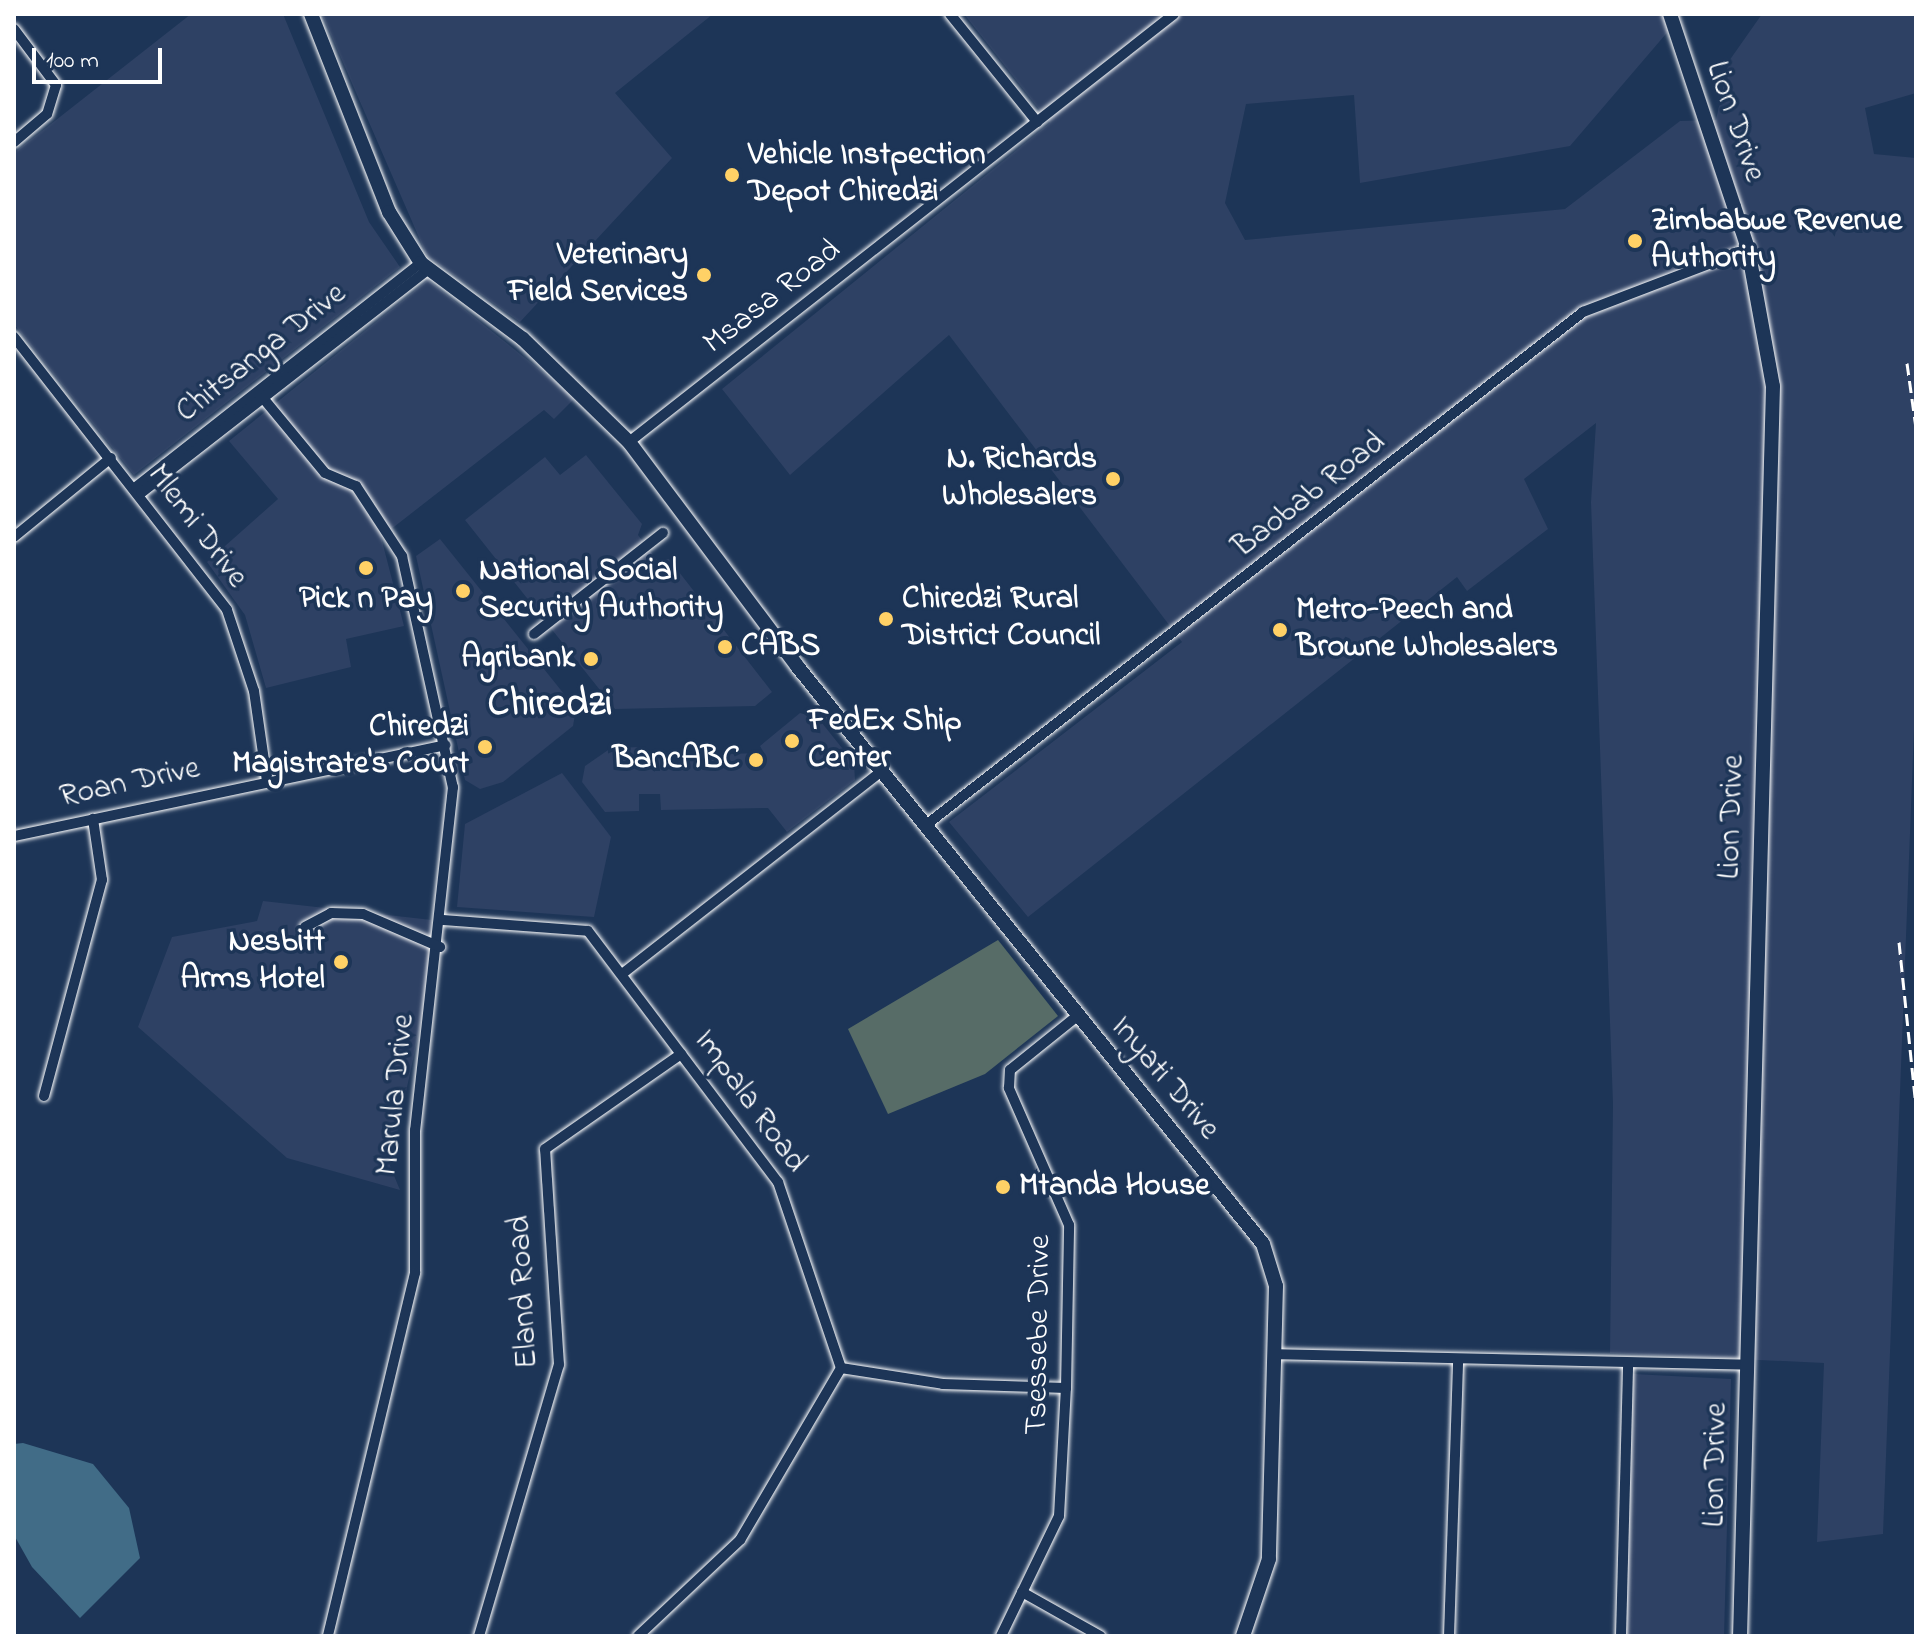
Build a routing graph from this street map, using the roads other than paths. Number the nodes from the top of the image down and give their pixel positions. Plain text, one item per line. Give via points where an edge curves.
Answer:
1 (311, 14) edge
2 (950, 14) edge
3 (1174, 14) edge
4 (1670, 14) edge
5 (14, 29) edge
6 (1037, 122) junction
7 (14, 142) edge
8 (1748, 249) junction
9 (425, 266) junction
10 (14, 337) edge
11 (263, 398) junction
12 (629, 442) junction
13 (111, 458) junction
14 (138, 490) junction
15 (663, 533) dead end
16 (14, 537) edge
17 (534, 634) dead end
18 (445, 745) junction
19 (883, 770) junction
20 (267, 781) junction
21 (93, 819) junction
22 (926, 825) junction
23 (14, 836) edge
24 (443, 920) junction
25 (305, 927) dead end
26 (440, 947) junction
27 (622, 974) junction
28 (1076, 1017) junction
29 (681, 1054) junction
30 (44, 1096) dead end
31 (1273, 1354) junction
32 (1458, 1359) junction
33 (1628, 1364) junction
34 (1746, 1365) junction
35 (841, 1368) junction
36 (1066, 1388) junction
37 (1022, 1592) junction
38 (328, 1636) edge
39 (479, 1636) edge
40 (638, 1636) edge
41 (1001, 1636) edge
42 (1100, 1636) edge
43 (1243, 1636) edge
44 (1449, 1636) edge
45 (1621, 1636) edge
46 (1740, 1636) edge

1 - 9 street via 389,212
2 - 6 street
3 - 6 street, Msasa Road
4 - 8 street, Lion Drive
5 - 7 street via 56,85 47,114
6 - 12 street, Msasa Road
8 - 22 street, Baobab Road via 1640,284 1583,312
8 - 34 street, Lion Drive via 1773,386
9 - 11 street
9 - 12 street, Inyati Drive via 523,339
9 - 14 street, Chitsanga Drive
10 - 13 street, Mlemi Drive
11 - 14 street
11 - 18 street, Marula Drive via 325,473 356,486 402,556
12 - 19 street, Inyati Drive
13 - 14 street, Mlemi Drive
13 - 16 street
14 - 20 street, Mlemi Drive via 227,610 254,691
15 - 17 street
18 - 20 street, Roan Drive
18 - 24 street, Marula Drive via 454,814
19 - 22 street, Inyati Drive
19 - 27 street
20 - 21 street, Roan Drive
21 - 23 street, Roan Drive
21 - 30 street via 102,880
22 - 28 street, Inyati Drive
24 - 26 street, Marula Drive
24 - 27 street, Impala Road via 582,929
25 - 26 street via 331,913 363,914
26 - 38 street, Marula Drive via 415,1130 415,1273
27 - 29 street, Impala Road
28 - 31 street, Inyati Drive via 1263,1244 1276,1286
28 - 36 street, Tsessebe Drive via 1010,1070 1009,1088 1069,1225
29 - 35 street, Impala Road via 789,1202
29 - 39 street, Eland Road via 545,1149 559,1365
31 - 32 street
31 - 43 street, Inyati Drive via 1269,1559
32 - 33 street
32 - 44 street
33 - 34 street
33 - 45 street
34 - 46 street, Lion Drive
35 - 36 street via 943,1384
35 - 40 street via 740,1540
36 - 37 street, Tsessebe Drive via 1064,1491
37 - 41 street, Tsessebe Drive
37 - 42 street

